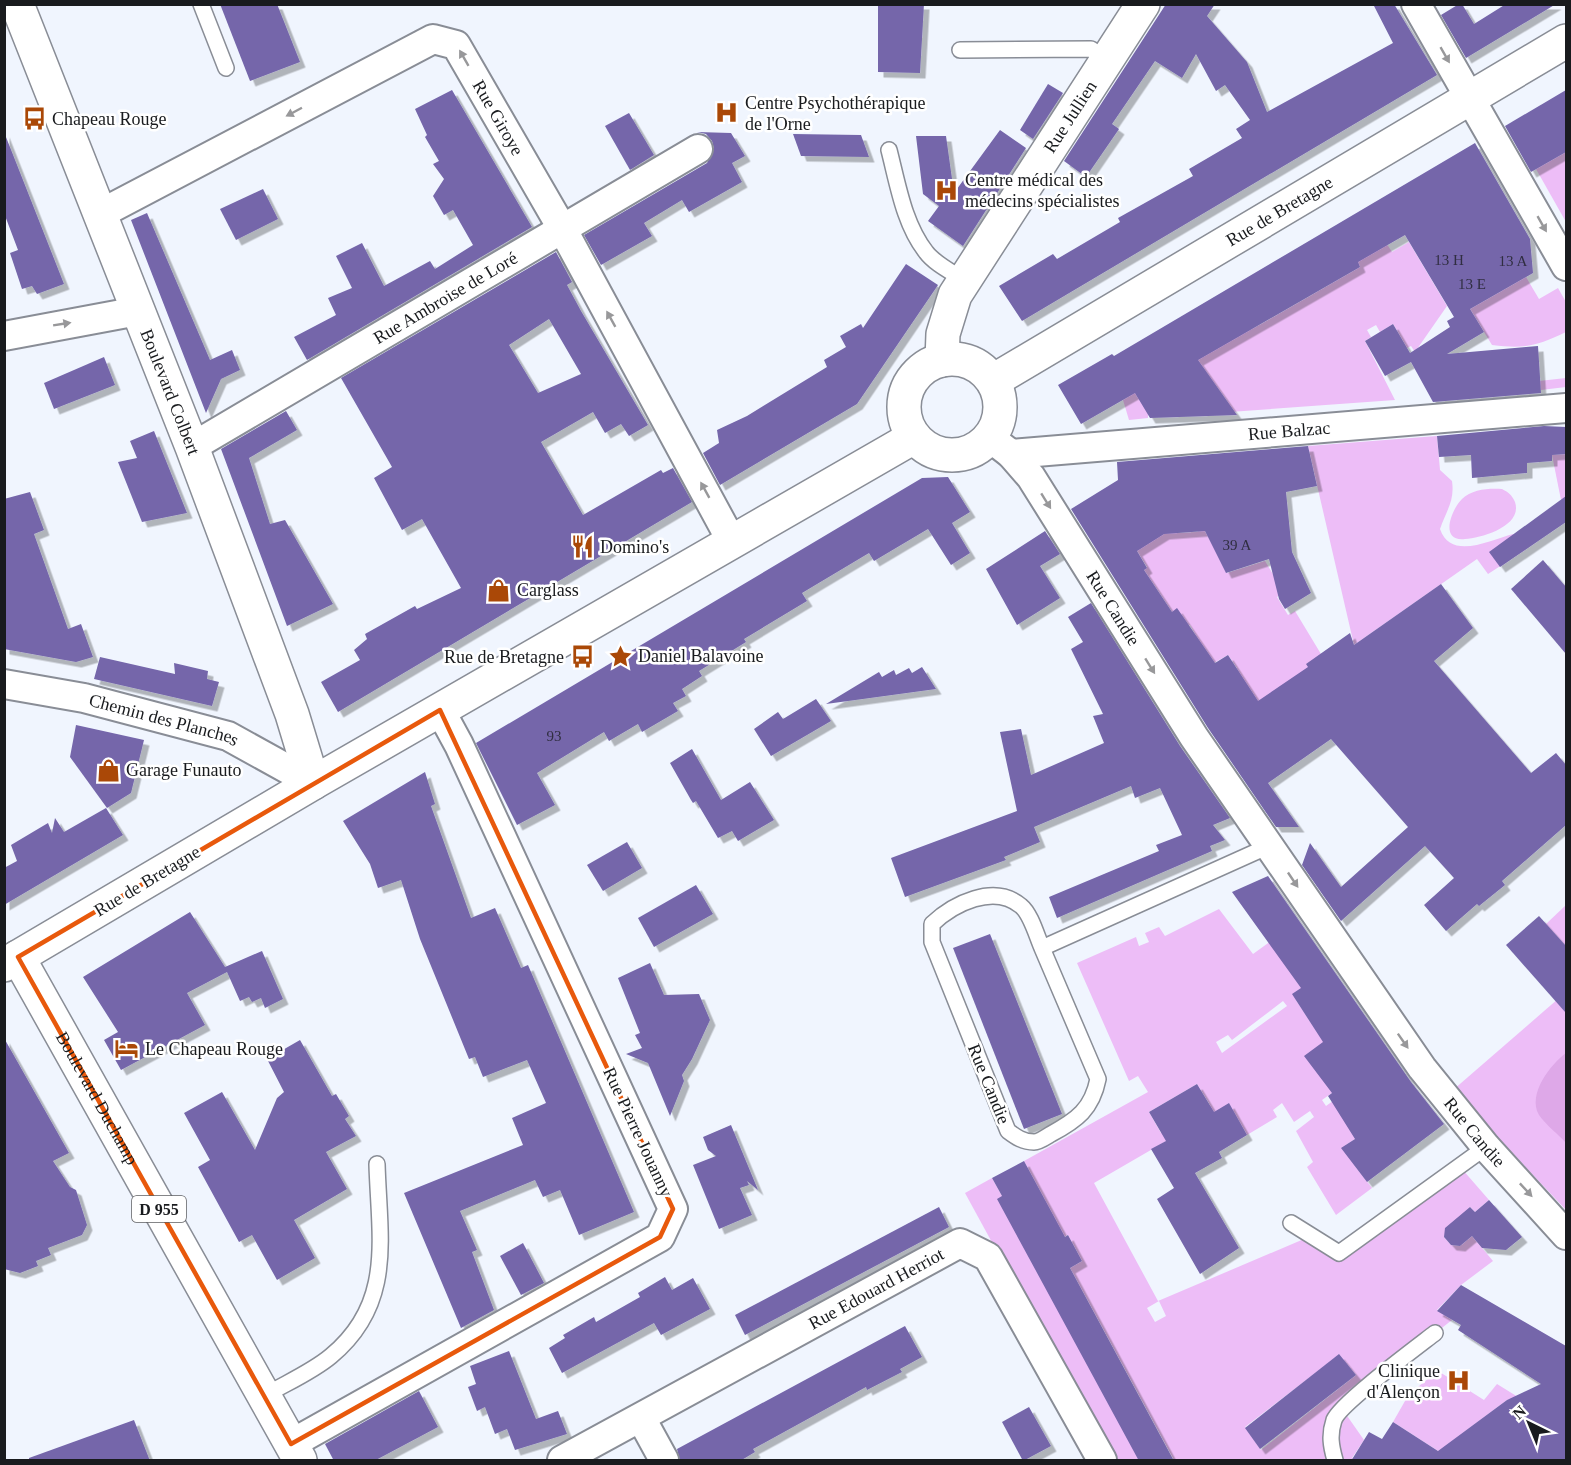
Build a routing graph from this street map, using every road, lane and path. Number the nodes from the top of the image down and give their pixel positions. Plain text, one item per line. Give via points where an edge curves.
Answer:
1 (17, 4) edge
2 (201, 4) edge
3 (1143, 4) edge
4 (1416, 4) edge
5 (1566, 41) edge
6 (960, 50) dead end
7 (1107, 60) junction
8 (226, 68) dead end
9 (1470, 98) junction
10 (698, 149) dead end
11 (889, 150) dead end
12 (99, 214) junction
13 (563, 230) junction
14 (1566, 266) edge
15 (964, 280) junction
16 (138, 311) junction
17 (4, 336) edge
18 (942, 360) junction
19 (993, 381) junction
20 (1566, 408) edge
21 (914, 437) junction
22 (1000, 445) junction
23 (192, 447) junction
24 (732, 542) junction
25 (4, 684) edge
26 (440, 710) junction
27 (313, 783) junction
28 (1269, 846) junction
29 (1042, 948) junction
30 (11, 961) edge
31 (1486, 1147) junction
32 (377, 1164) dead end
33 (1291, 1223) dead end
34 (1566, 1235) edge
35 (1435, 1333) dead end
36 (264, 1396) junction
37 (641, 1418) junction
38 (295, 1452) edge
39 (562, 1461) edge
40 (664, 1461) edge
41 (1102, 1461) edge
42 (1335, 1461) edge

1 - 12 street, Boulevard Colbert
2 - 8 lane
3 - 7 street, Rue Jullien
4 -> 9 street
5 - 9 street, Rue de Bretagne
6 - 7 lane via 1091,49
7 - 15 street, Rue Jullien
9 -> 14 street
9 - 19 street, Rue de Bretagne
10 - 13 street, Rue Ambroise de Loré
11 - 15 lane via 913,231 927,254
13 -> 12 street, Rue Giroye via 456,45 433,39
12 - 16 street, Boulevard Colbert
13 - 23 street, Rue Ambroise de Loré
24 -> 13 street, Rue Giroye
15 - 18 street, Rue Jullien via 943,334
17 -> 16 street
16 - 23 street, Boulevard Colbert
18 - 19 street via 953,358 976,365
18 - 21 street via 916,374 906,391 904,410
19 - 22 street via 1000,406
20 - 22 street, Rue Balzac
21 - 22 street via 938,453 957,455
21 - 24 street, Rue de Bretagne
22 -> 28 street, Rue Candie via 1031,477 1194,737
23 - 27 street, Boulevard Colbert via 292,714
24 - 26 street, Rue de Bretagne
25 - 27 street, Chemin des Planches via 84,698 228,736
26 - 27 street, Rue de Bretagne
26 - 38 street, Rue Pierre Jouanny via 673,1209 660,1237
27 - 30 street, Rue de Bretagne
28 - 29 lane
28 -> 31 street, Rue Candie via 1422,1068
29 - 29 lane, Rue Candie via 1023,907 1009,899 986,896 948,909 932,924 932,942 1008,1131 1020,1140 1036,1142 1088,1109 1098,1079
30 - 36 street, Boulevard Duchamp / D 955
31 - 33 lane via 1339,1253
31 -> 34 street, Rue Candie
32 - 36 lane via 379,1278 368,1311 351,1338 330,1357
35 - 42 lane via 1335,1417 1329,1439
36 - 38 street, Boulevard Duchamp / D 955
37 - 39 street, Rue Edouard Herriot
37 - 40 street
37 - 41 street, Rue Edouard Herriot via 960,1243 988,1257

